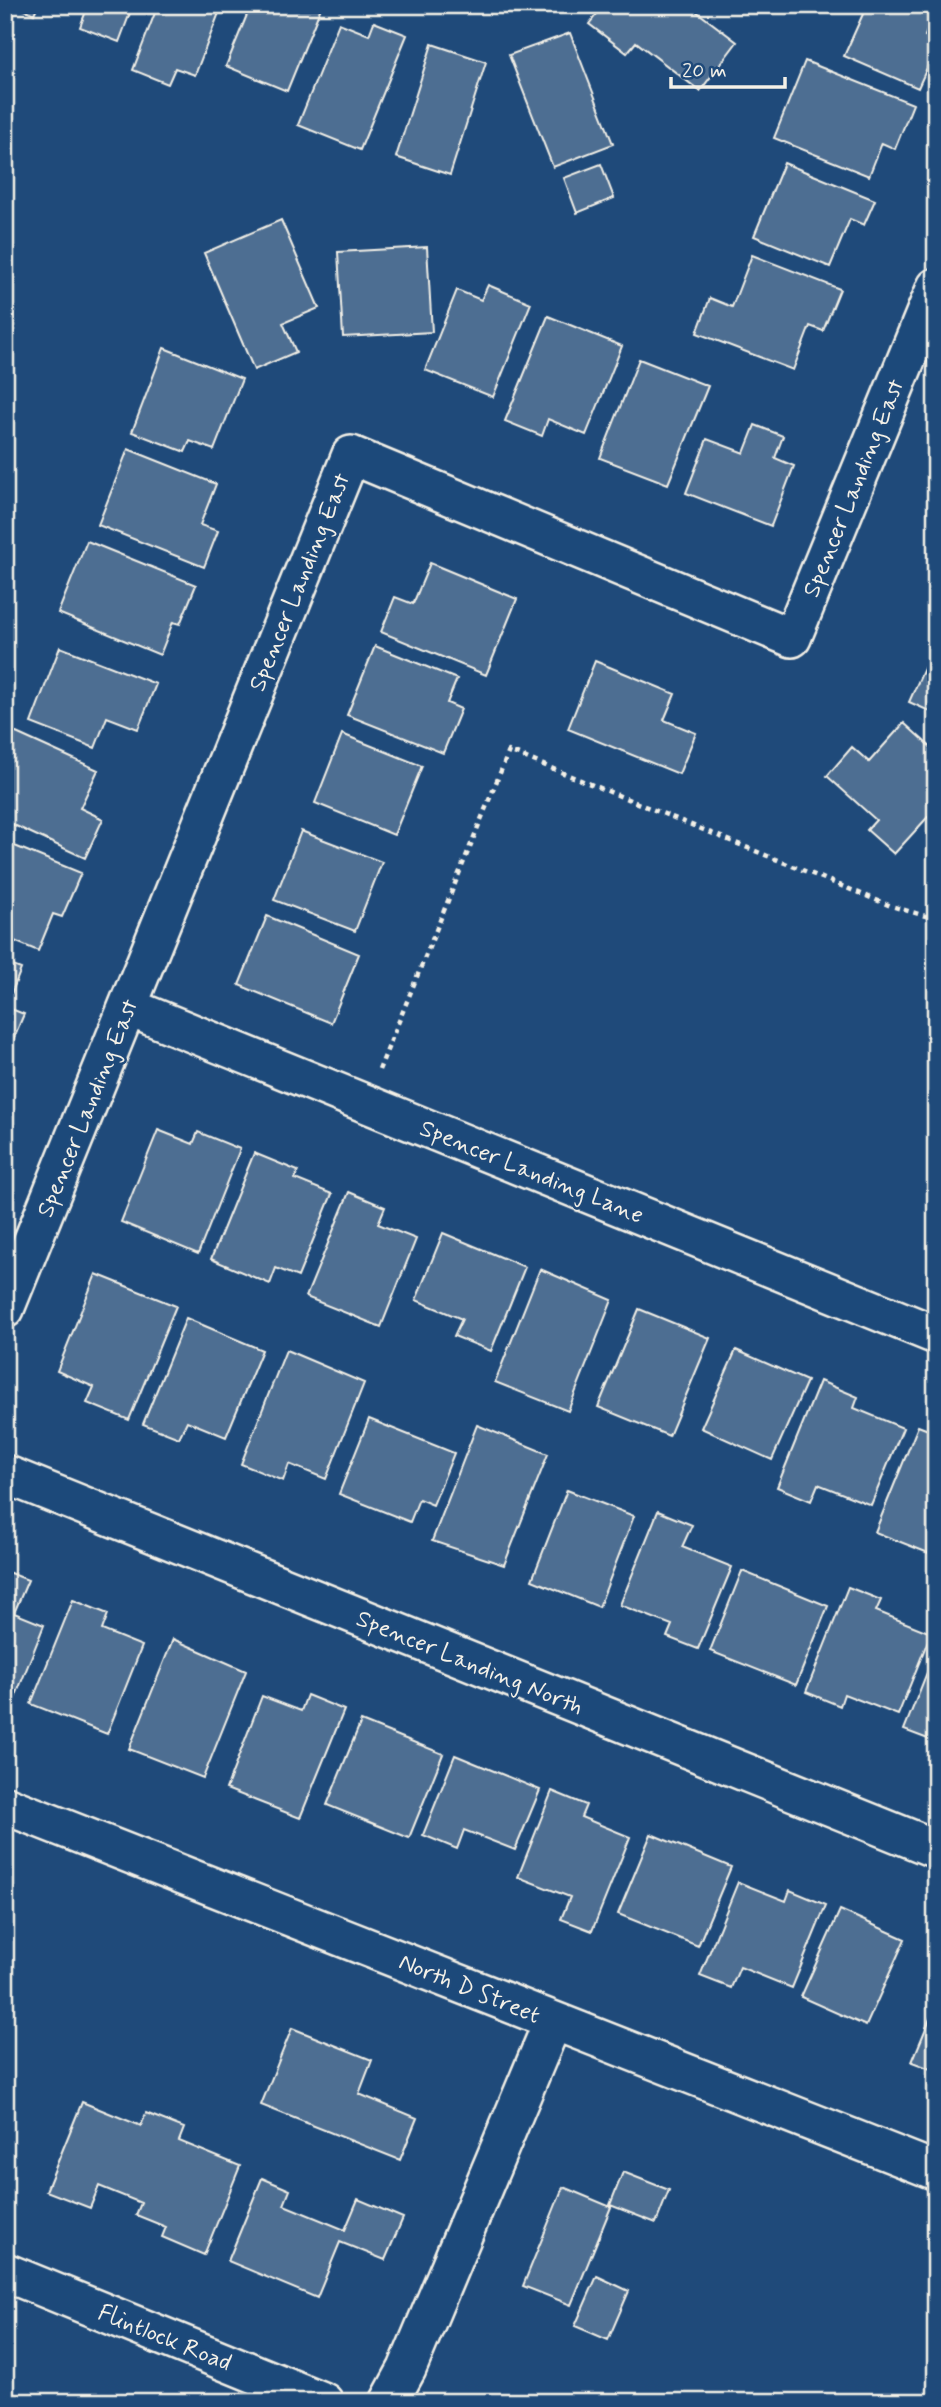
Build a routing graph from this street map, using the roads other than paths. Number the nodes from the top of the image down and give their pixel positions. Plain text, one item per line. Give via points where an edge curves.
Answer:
1 (936, 286) edge
2 (128, 1007) junction
3 (5, 1309) edge
4 (936, 1335) edge
5 (5, 1474) edge
6 (5, 1805) edge
7 (936, 1849) edge
8 (552, 2021) junction
9 (936, 2171) edge
10 (5, 2272) edge
11 (324, 2402) edge
12 (389, 2402) edge

1 - 2 street, Spencer Landing East via 792,638 351,455
2 - 3 street, Spencer Landing East
2 - 4 street, Spencer Landing Lane
5 - 7 street, Spencer Landing North
6 - 8 street, North D Street
8 - 9 street, North D Street
8 - 12 street via 407,2369
10 - 11 street, Flintlock Road

